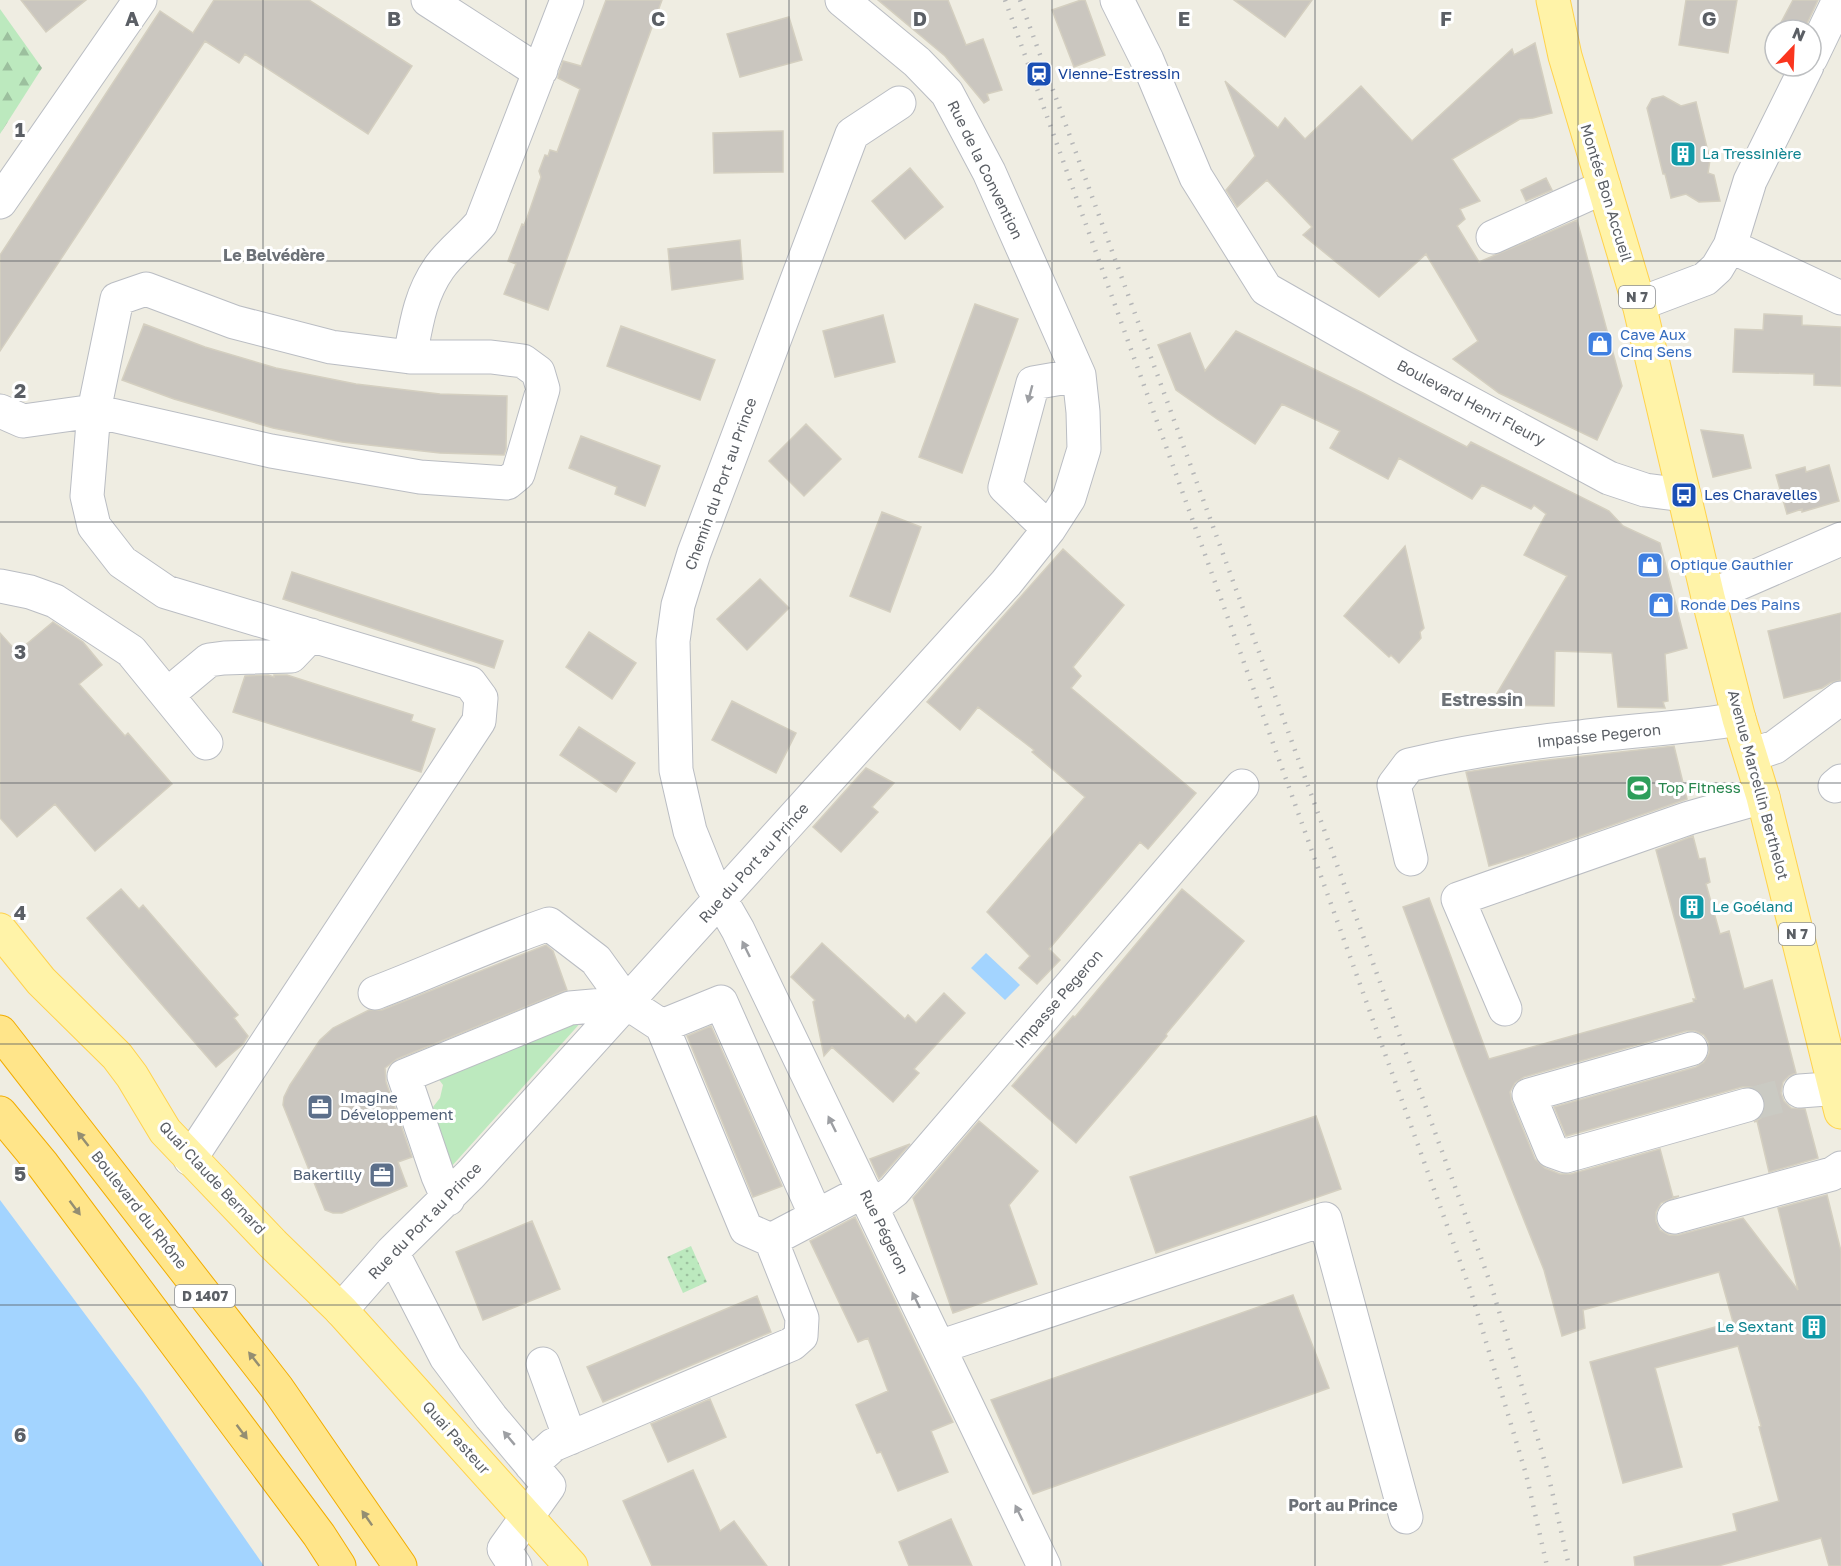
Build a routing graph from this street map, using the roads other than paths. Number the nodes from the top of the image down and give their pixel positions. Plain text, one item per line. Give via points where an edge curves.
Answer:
1 (140, 0) edge
2 (428, 0) edge
3 (567, 0) edge
4 (842, 0) edge
5 (1117, 0) edge
6 (1553, 0) edge
7 (1839, 0) edge
8 (1823, 33) edge
9 (541, 70) junction
10 (1801, 78) edge
11 (899, 103) dead end
12 (1604, 187) junction
13 (0, 202) edge
14 (1493, 237) dead end
15 (1730, 246) junction
16 (1841, 298) edge
17 (1639, 304) junction
18 (410, 357) junction
19 (1079, 375) junction
20 (0, 411) edge
21 (94, 411) junction
22 (1684, 495) junction
23 (1049, 529) junction
24 (1841, 539) edge
25 (0, 586) edge
26 (1708, 597) junction
27 (311, 635) junction
28 (167, 695) junction
29 (1841, 698) edge
30 (1739, 719) junction
31 (206, 743) dead end
32 (1751, 755) junction
33 (1242, 786) dead end
34 (1763, 797) junction
35 (1410, 859) dead end
36 (720, 899) junction
37 (0, 930) edge
38 (375, 993) dead end
39 (627, 1003) junction
40 (1505, 1009) dead end
41 (662, 1026) junction
42 (0, 1032) edge
43 (1691, 1049) dead end
44 (1800, 1091) tunnel mouth
45 (1839, 1097) edge
46 (1747, 1105) tunnel mouth
47 (0, 1113) edge
48 (190, 1159) junction
49 (1841, 1168) edge
50 (448, 1199) junction
51 (868, 1200) junction
52 (816, 1216) junction
53 (1674, 1217) dead end
54 (771, 1240) junction
55 (392, 1252) junction
56 (340, 1310) junction
57 (939, 1347) junction
58 (543, 1364) dead end
59 (570, 1438) junction
60 (531, 1465) junction
61 (527, 1516) junction
62 (1406, 1517) dead end
63 (339, 1566) edge
64 (400, 1566) edge
65 (514, 1566) edge
66 (571, 1566) edge
67 (1044, 1566) edge

1 - 13 street
2 - 9 street
3 - 9 street
4 - 19 street, Rue de la Convention via 917,62 947,93 989,172
5 - 22 street, Boulevard Henri Fleury via 1196,177 1266,289 1609,478 1645,490
6 - 12 main road, Montée Bon Accueil / N 7 via 1565,56
7 - 8 street
9 - 18 street via 481,223 440,266 428,287 418,312
10 - 15 street via 1750,182
11 - 36 street, Chemin du Port au Prince via 852,134 694,553 678,605 673,640 676,770 690,831
12 - 14 street
12 - 17 main road, Montée Bon Accueil / N 7
15 - 16 street
15 - 17 street via 1705,279
17 - 22 main road, Montée Bon Accueil / N 7
18 - 21 street via 331,348 234,322 146,289 117,299
18 - 21 street via 491,357 523,361 538,372 543,389 518,474 507,483 420,477 271,451
19 - 23 street, Rue du Port au Prince via 1084,450 1069,498
19 -> 23 street via 1033,383 1005,487
20 - 21 street via 23,421
21 - 27 street via 87,496 94,526 122,562 166,591
22 - 26 main road, Montée Bon Accueil / N 7
23 - 36 street, Rue du Port au Prince via 1006,583
24 - 26 street
25 - 28 street via 55,601 131,651
26 - 30 main road, Avenue Marcellin Berthelot / N 7
27 - 28 street via 291,656 209,660
27 - 48 street via 470,683 482,698 479,721
28 - 31 street
29 - 32 street via 1775,747
30 - 32 main road, Avenue Marcellin Berthelot / N 7
30 - 35 street, Impasse Pegeron via 1458,754 1409,765 1394,785
32 - 34 main road, Avenue Marcellin Berthelot / N 7
33 - 51 street, Impasse Pegeron via 894,1191
34 - 40 street via 1689,818 1458,899
34 - 45 main road, Avenue Marcellin Berthelot / N 7
36 - 39 street, Rue du Port au Prince
51 -> 36 street, Rue Pégeron
37 - 48 main road, Quai Claude Bernard via 41,981 117,1056 165,1131
38 - 39 street via 549,924 596,960
39 - 41 street
39 - 50 street, Rue du Port au Prince
39 - 50 street via 570,1008 404,1076
41 - 52 street via 720,1002
41 - 54 street via 746,1229
64 -> 42 highway, Boulevard du Rhône / D 1407 via 277,1388
43 - 46 street via 1529,1095 1552,1151 1566,1156
44 - 45 street
47 -> 63 highway, D 1407 via 319,1534
48 - 56 main road, Quai Claude Bernard
49 - 53 street via 1832,1174
50 - 55 street, Rue du Port au Prince
51 - 52 street, Impasse Pegeron
57 -> 51 street, Rue Pégeron
52 - 54 street, Impasse Pegeron
54 - 59 street via 802,1318 801,1336 792,1344
55 - 56 street, Rue du Port au Prince
60 -> 55 street via 446,1357
56 - 61 main road, Quai Pasteur
57 - 62 street via 1325,1219
67 -> 57 street, Rue Pégeron
58 - 59 street
59 - 60 street via 553,1445
60 - 61 street via 549,1486
61 - 65 street via 504,1550
61 - 66 main road, Quai Pasteur

